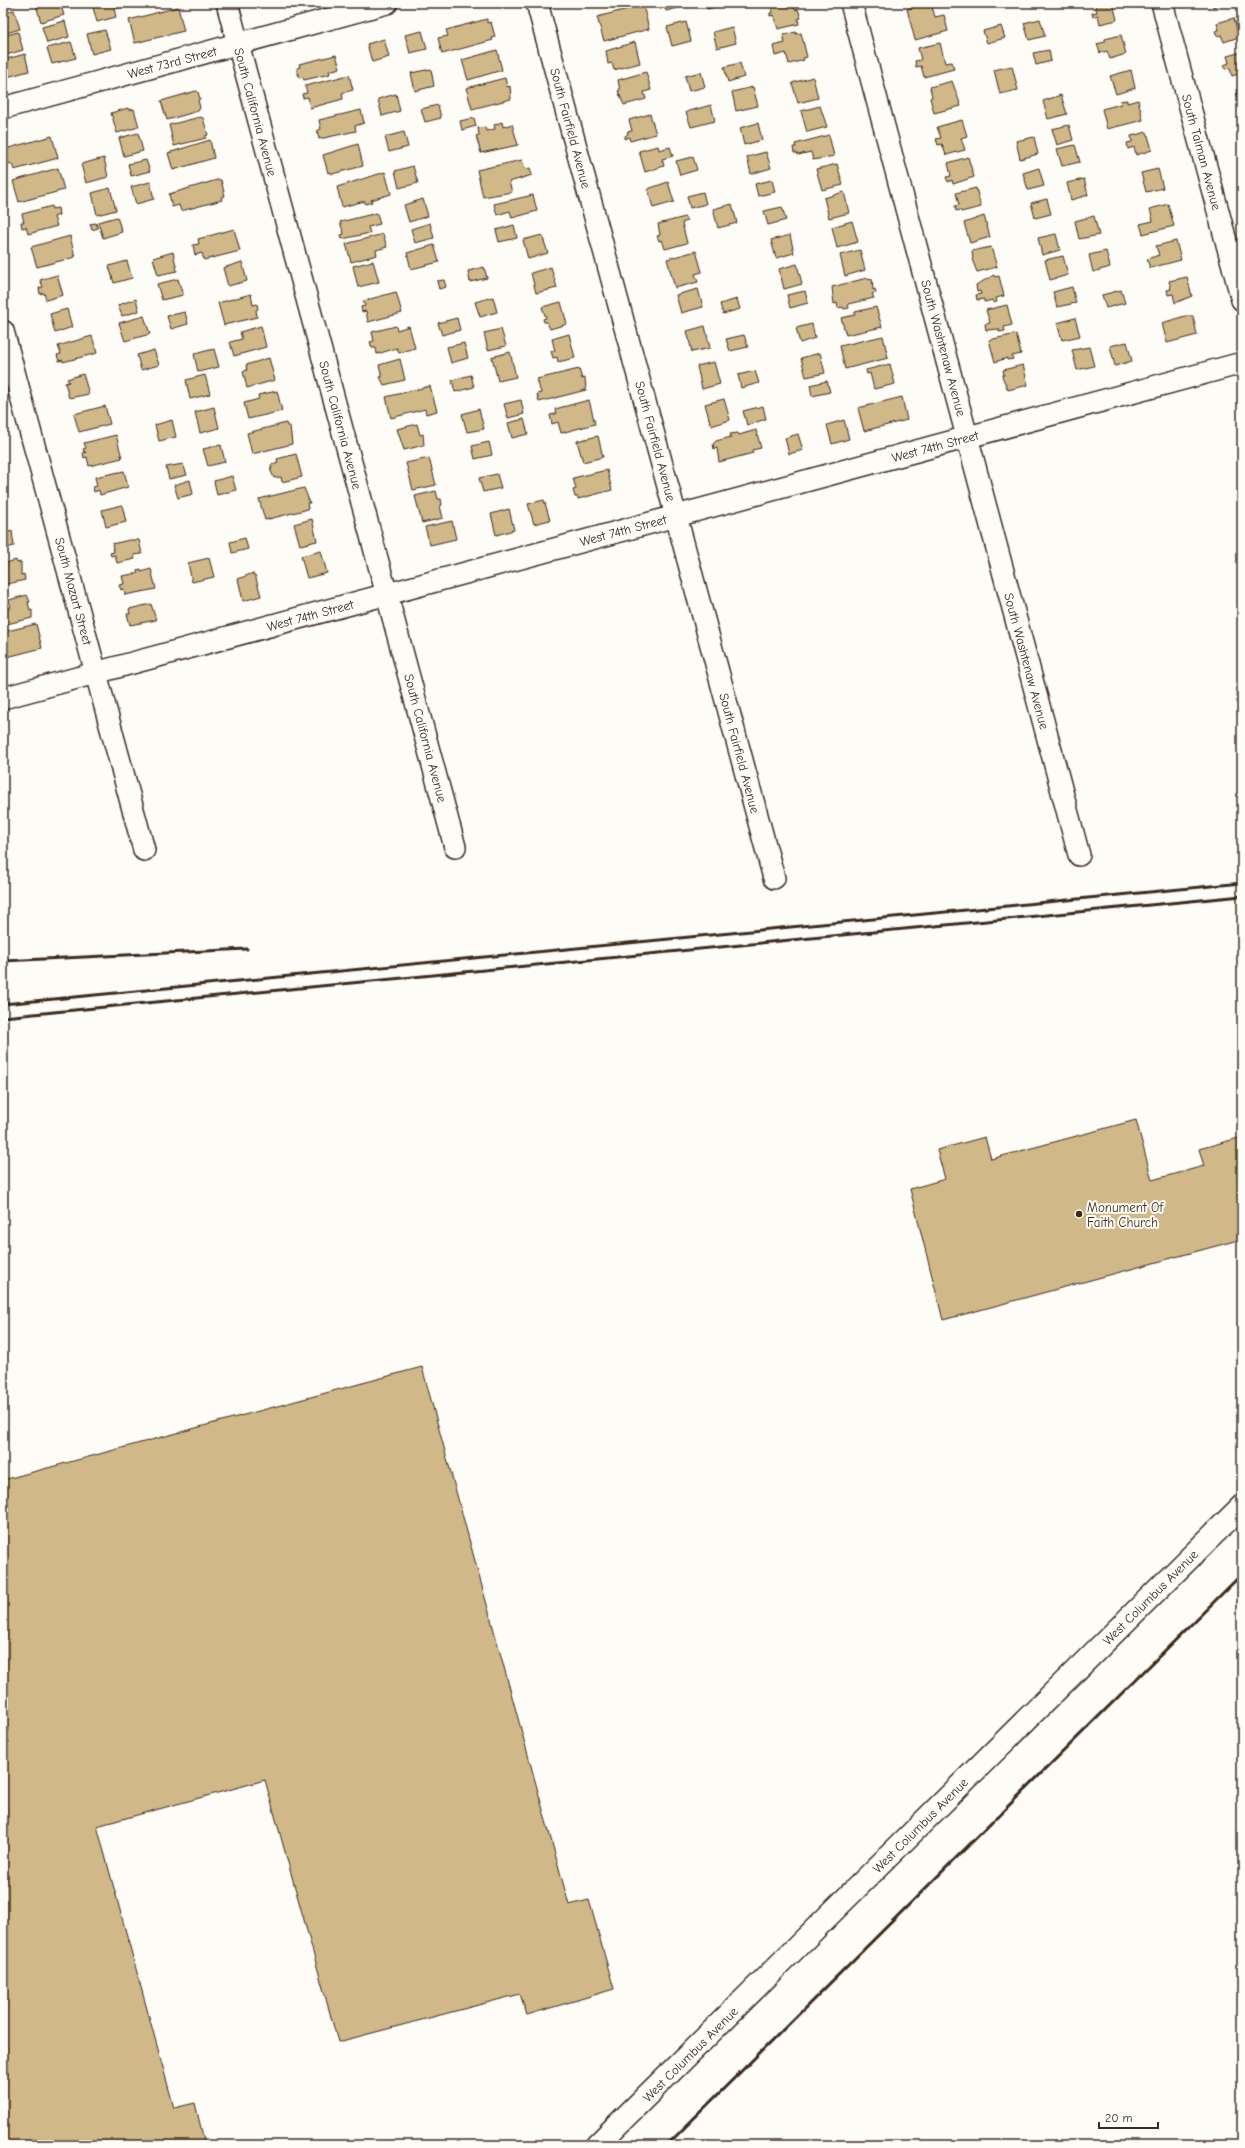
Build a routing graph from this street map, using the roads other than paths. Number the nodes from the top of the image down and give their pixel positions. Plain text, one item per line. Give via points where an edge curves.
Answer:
1 (227, 3) edge
2 (388, 3) edge
3 (537, 3) edge
4 (850, 3) edge
5 (1162, 3) edge
6 (238, 44) junction
7 (3, 108) edge
8 (1242, 300) edge
9 (3, 332) edge
10 (1242, 363) edge
11 (968, 437) junction
12 (676, 516) junction
13 (387, 594) junction
14 (96, 673) junction
15 (3, 698) edge
16 (455, 847) dead end
17 (144, 850) dead end
18 (1079, 855) dead end
19 (774, 878) dead end
20 (1242, 1506) edge
21 (597, 2145) edge

1 - 6 street, South California Avenue
2 - 6 street, West 73rd Street
3 - 12 street, South Fairfield Avenue
4 - 11 street, South Washtenaw Avenue
5 - 8 street, South Talman Avenue
6 - 7 street, West 73rd Street
6 - 13 street, South California Avenue
9 - 14 street, South Mozart Street
10 - 11 street, West 74th Street
11 - 12 street, West 74th Street
11 - 18 street, South Washtenaw Avenue
12 - 13 street, West 74th Street
12 - 19 street, South Fairfield Avenue
13 - 14 street, West 74th Street
13 - 16 street, South California Avenue
14 - 15 street, West 74th Street
14 - 17 street, South Mozart Street
20 - 21 main road, West Columbus Avenue

